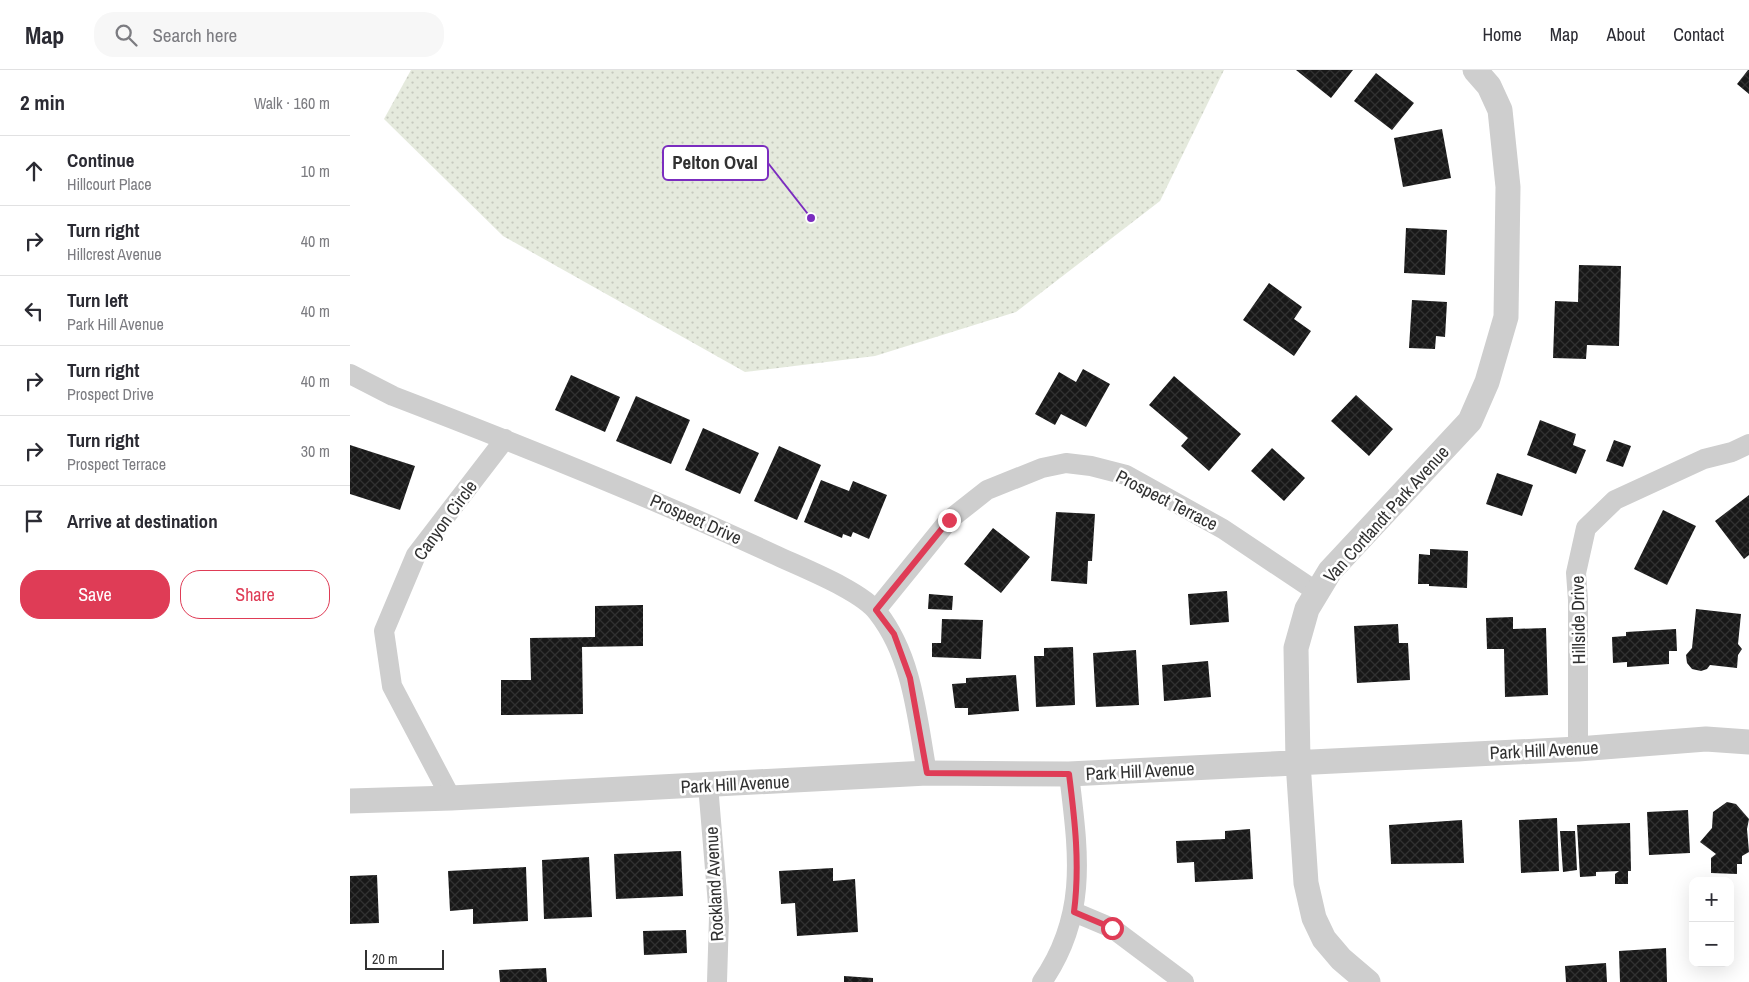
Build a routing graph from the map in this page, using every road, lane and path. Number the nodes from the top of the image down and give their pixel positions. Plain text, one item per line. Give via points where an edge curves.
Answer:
1 (1475, 70) edge
2 (350, 374) edge
3 (505, 439) junction
4 (1749, 444) edge
5 (1317, 592) junction
6 (876, 610) junction
7 (1749, 742) edge
8 (1578, 749) junction
9 (1298, 762) junction
10 (927, 773) junction
11 (1069, 774) junction
12 (708, 785) junction
13 (451, 798) junction
14 (350, 801) edge
15 (1074, 912) junction
16 (717, 982) edge
17 (1042, 982) edge
18 (1184, 982) edge
19 (1368, 982) edge

1 - 5 street, Van Cortlandt Park Avenue via 1489,86 1500,110 1508,187 1506,317 1502,336 1470,420 1330,571
2 - 3 street, Prospect Drive via 393,396
3 - 6 street, Prospect Drive via 687,514 844,587
3 - 13 street, Canyon Circle via 416,555 384,631 392,686
4 - 8 street, Hillside Drive via 1704,459 1615,500 1586,528 1576,572
5 - 6 street, Prospect Terrace via 1223,529 1126,475 1091,466 1066,464 1042,468 979,496 949,520
5 - 9 street, Van Cortlandt Park Avenue via 1307,610 1296,648
6 - 10 street, Prospect Drive via 894,634 910,678
7 - 8 street, Park Hill Avenue via 1706,739
8 - 9 street, Park Hill Avenue
9 - 11 street, Park Hill Avenue
9 - 19 street, Van Cortlandt Park Avenue via 1306,883 1314,918 1324,939
10 - 11 street, Park Hill Avenue
10 - 12 street, Park Hill Avenue
11 - 15 street via 1078,847
12 - 13 street, Park Hill Avenue
12 - 16 street, Rockland Avenue via 719,917
13 - 14 street, Park Hill Avenue
15 - 17 street via 1054,965
15 - 18 street via 1112,928

